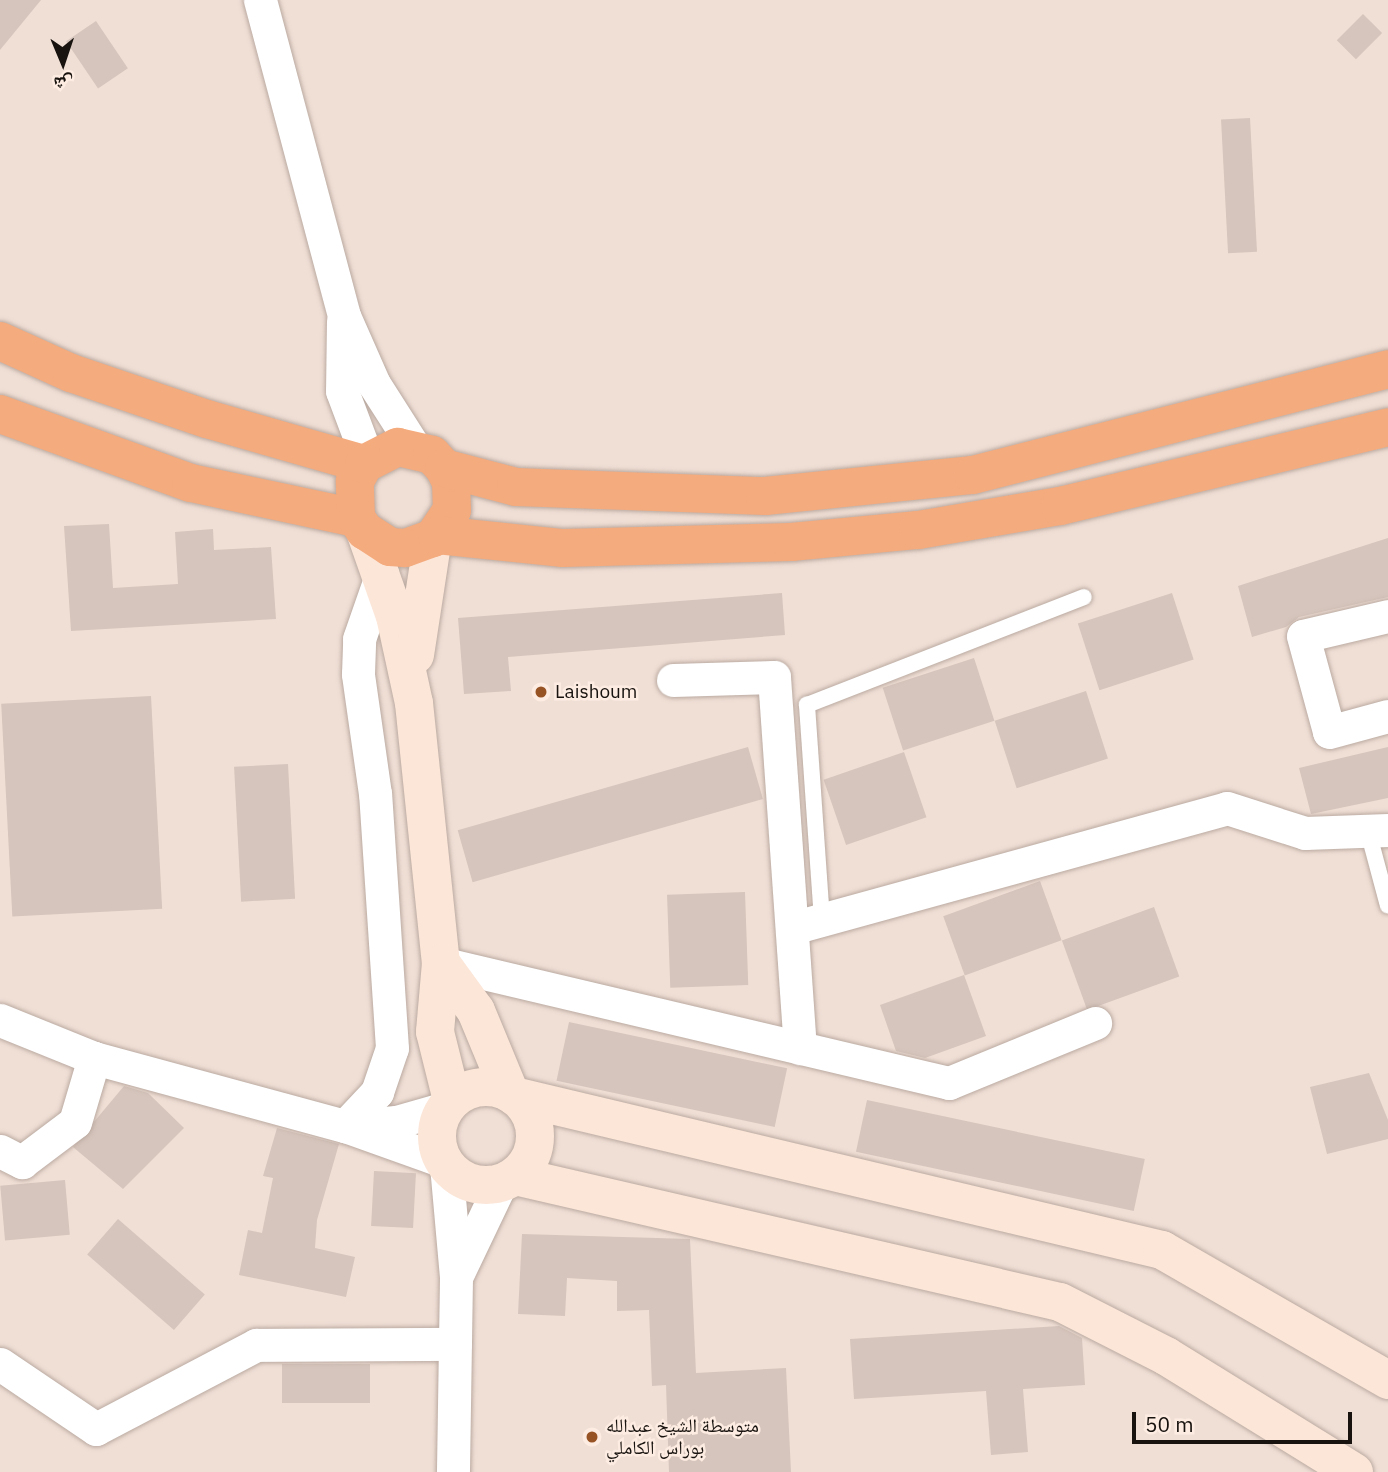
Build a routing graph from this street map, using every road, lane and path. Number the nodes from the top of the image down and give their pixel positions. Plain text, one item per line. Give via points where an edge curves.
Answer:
1 (260, 0) edge
2 (344, 316) junction
3 (0, 341) edge
4 (1388, 369) edge
5 (0, 414) edge
6 (1388, 427) edge
7 (430, 458) junction
8 (366, 462) junction
9 (361, 524) junction
10 (435, 537) junction
11 (382, 573) junction
12 (1084, 597) dead end
13 (1388, 616) edge
14 (673, 680) dead end
15 (414, 703) junction
16 (1388, 716) edge
17 (1378, 832) edge
18 (1388, 906) edge
19 (807, 924) junction
20 (441, 963) junction
21 (0, 1020) edge
22 (1095, 1023) dead end
23 (800, 1048) junction
24 (94, 1058) junction
25 (512, 1095) junction
26 (449, 1104) junction
27 (345, 1126) junction
28 (0, 1151) edge
29 (444, 1163) junction
30 (508, 1179) junction
31 (456, 1278) junction
32 (455, 1344) junction
33 (0, 1364) edge
34 (1388, 1380) edge
35 (453, 1472) edge
36 (1353, 1472) edge

1 - 2 street
2 - 7 street via 374,384
2 - 8 street via 342,391
3 - 8 highway via 71,373 170,407
4 - 7 highway via 1087,450 973,475 864,488 765,496 631,495 516,487
5 - 9 highway via 191,483
6 - 10 highway via 1060,506 918,530 792,542 563,548
7 - 8 highway via 382,451
7 - 10 highway via 454,496
8 - 9 highway via 355,481
9 - 10 highway via 390,547 405,548
9 - 11 street
10 - 15 street via 417,619
11 - 15 street
11 - 27 street via 359,639 358,674 375,794 392,1048 377,1092
12 - 19 lane via 807,705
13 - 16 street via 1303,636 1329,732
14 - 19 street via 774,677
15 - 20 street
17 - 18 lane
17 - 19 street via 1305,833 1227,808
19 - 23 street
20 - 23 street
20 - 25 street via 490,1037
20 - 26 street via 435,1032
21 - 24 street
22 - 23 street via 949,1083
24 - 27 street
24 - 28 street via 75,1122 22,1162
25 - 26 street via 480,1087
25 - 30 street via 529,1113 536,1135 526,1164
25 - 34 street via 1162,1250
26 - 27 street via 396,1122
26 - 29 street via 436,1139
27 - 29 street
29 - 30 street via 471,1183
29 - 31 street
30 - 31 street
30 - 36 street via 1060,1302 1166,1356
31 - 32 street
32 - 33 street via 256,1345 96,1429
32 - 35 street

